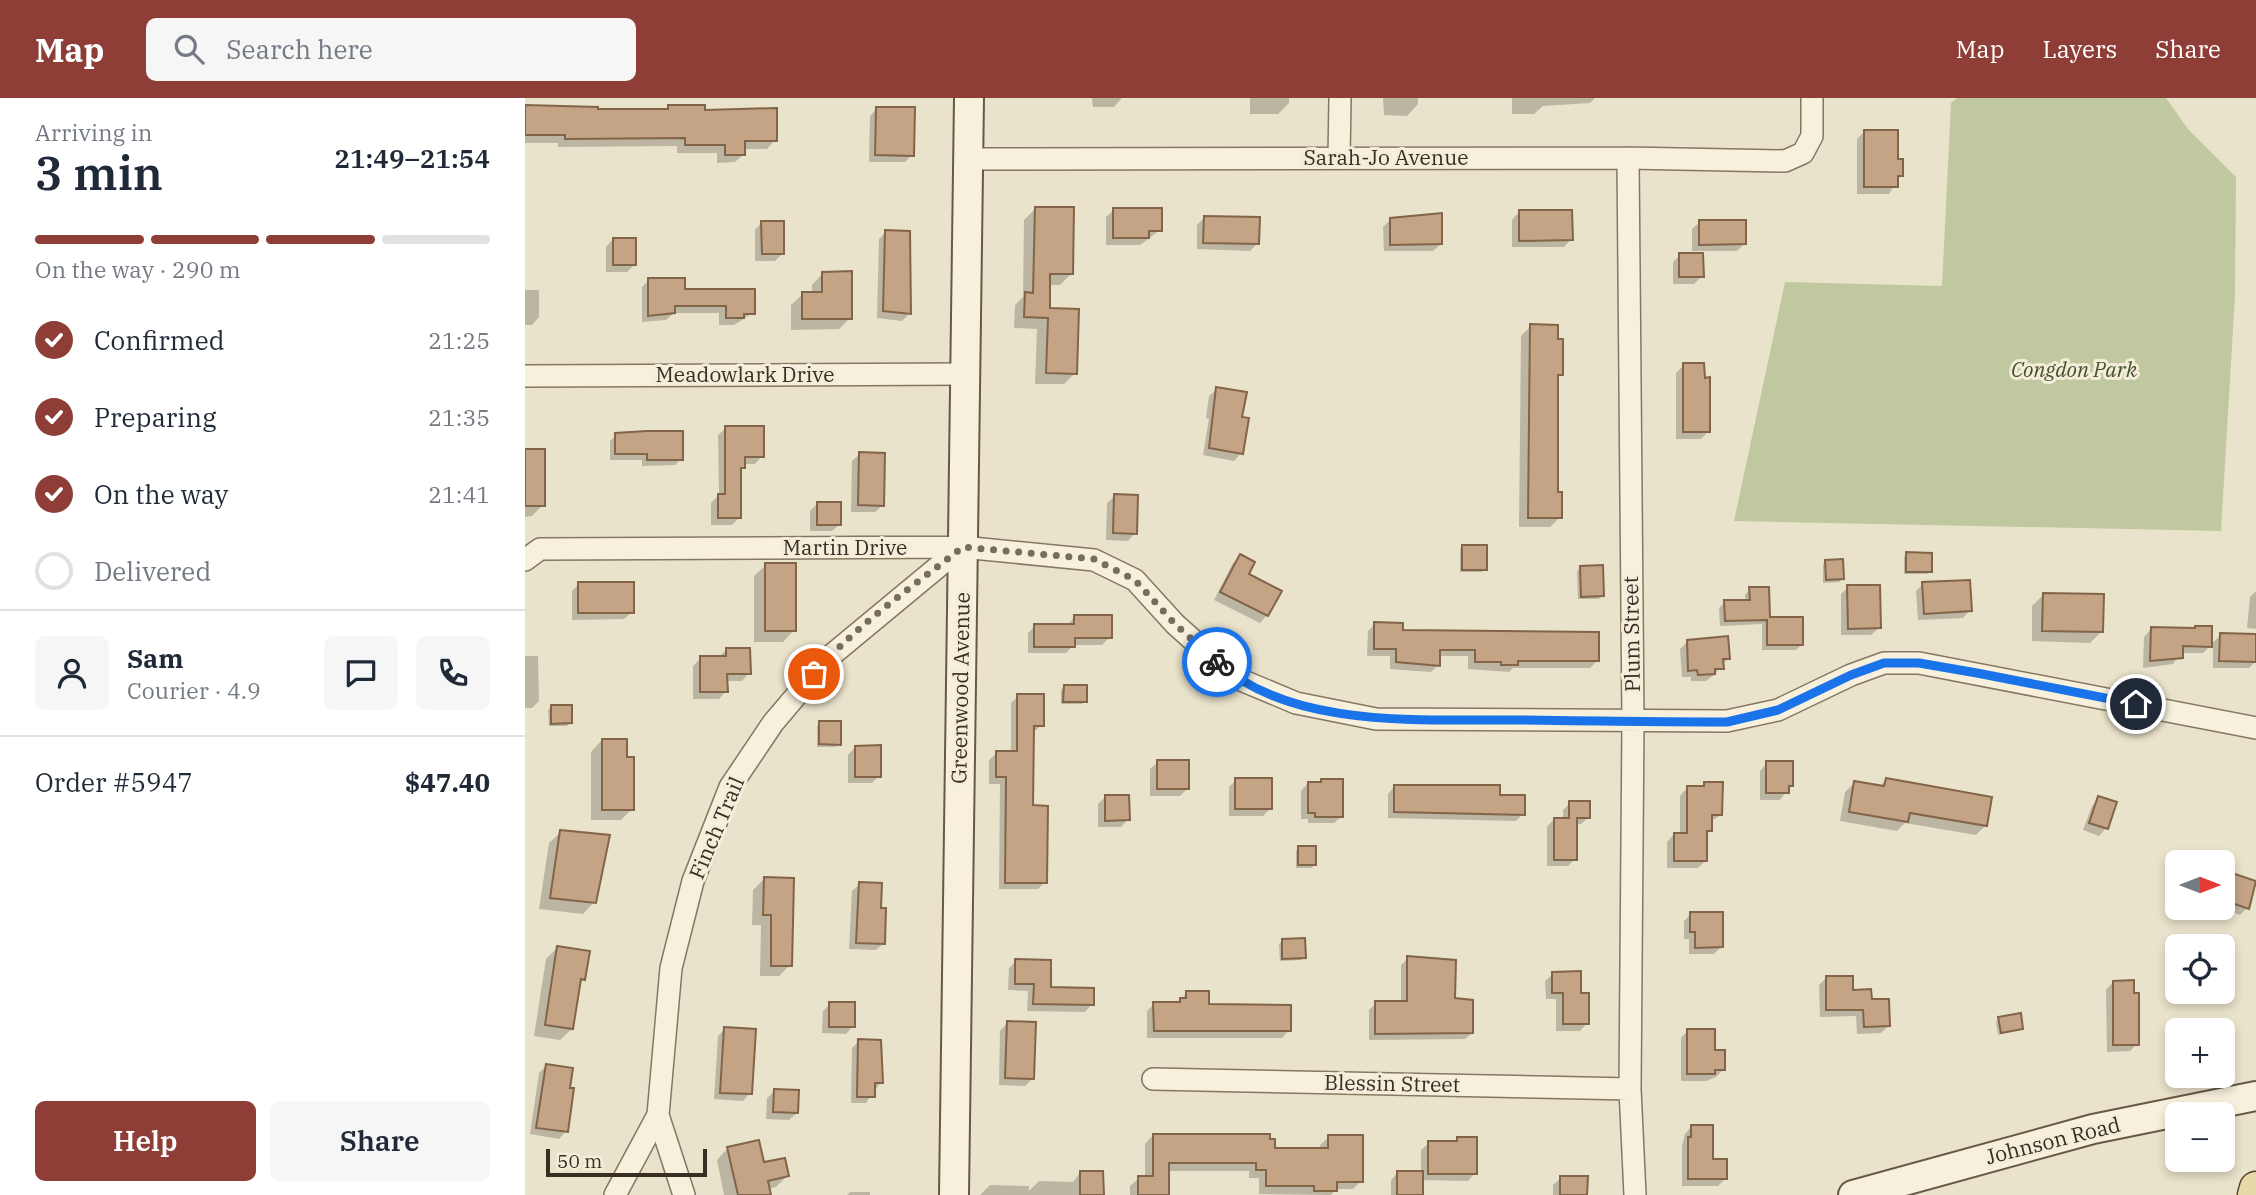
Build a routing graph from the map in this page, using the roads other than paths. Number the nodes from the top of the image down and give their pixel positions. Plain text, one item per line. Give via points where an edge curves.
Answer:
1 (969, 98) edge
2 (1339, 98) edge
3 (1812, 98) edge
4 (1339, 158) junction
5 (1627, 158) junction
6 (968, 159) junction
7 (965, 374) junction
8 (525, 376) edge
9 (963, 547) junction
10 (533, 555) edge
11 (1633, 722) junction
12 (2256, 728) edge
13 (1153, 1079) dead end
14 (1630, 1089) junction
15 (2256, 1096) edge
16 (657, 1115) junction
17 (2256, 1188) edge
18 (615, 1195) edge
19 (684, 1195) edge
20 (954, 1195) edge
21 (1635, 1195) edge
22 (1853, 1195) edge
23 (2253, 1195) edge

1 - 6 street, Greenwood Avenue
2 - 4 street
3 - 5 street, Sarah-Jo Avenue via 1812,136 1804,153 1785,161
4 - 5 street, Sarah-Jo Avenue
4 - 6 street, Sarah-Jo Avenue
5 - 11 street, Plum Street
6 - 7 street, Greenwood Avenue
7 - 8 street, Meadowlark Drive
7 - 9 street, Greenwood Avenue
9 - 10 street, Martin Drive
9 - 11 street, Martin Drive via 1094,559 1135,580 1234,677 1296,704 1376,719
9 - 16 street, Finch Trail via 828,658 773,723 730,787 693,881 671,968
9 - 20 street, Greenwood Avenue
11 - 12 street, Martin Drive via 1727,722 1778,710 1884,663 1919,663
11 - 14 street, Plum Street
13 - 14 street, Blessin Street
14 - 21 street, Plum Street
15 - 22 street, Johnson Road via 2093,1129
16 - 18 street
16 - 19 street, Finch Trail
17 - 23 main road

